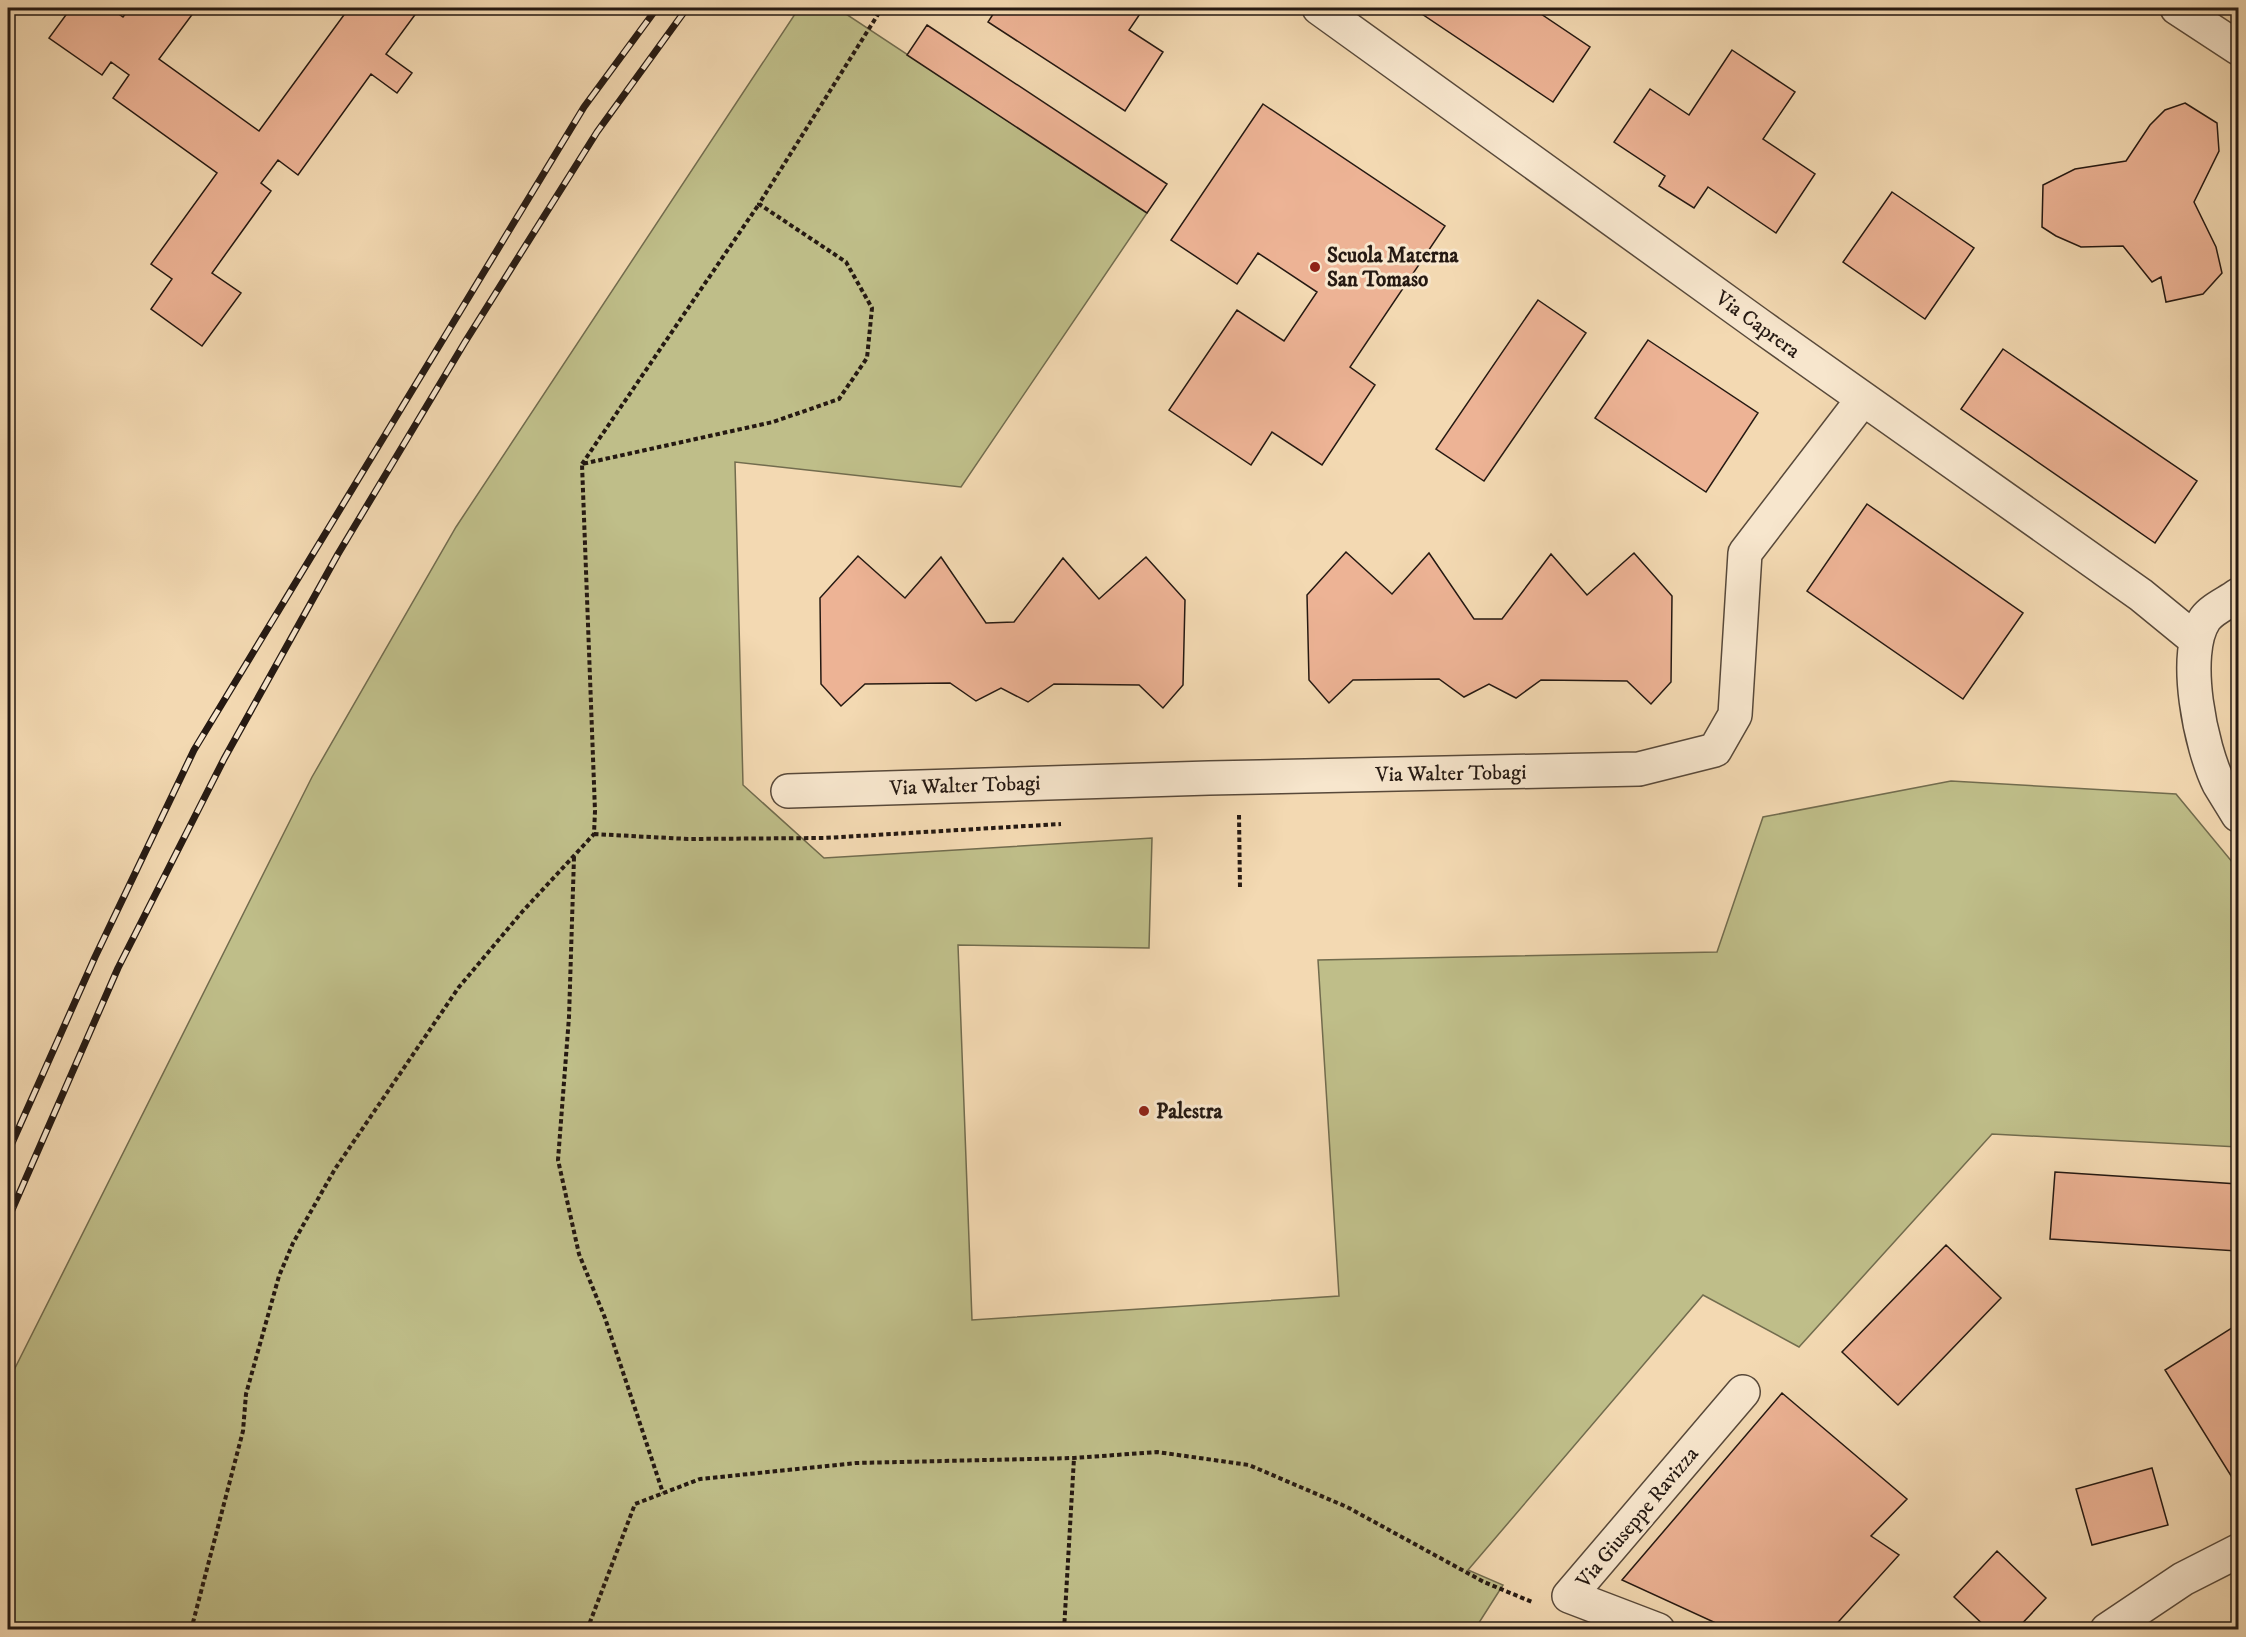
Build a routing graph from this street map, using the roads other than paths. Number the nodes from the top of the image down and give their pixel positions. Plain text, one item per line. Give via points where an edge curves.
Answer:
1 (1319, 8) edge
2 (2177, 8) edge
3 (2238, 48) edge
4 (1863, 399) junction
5 (2238, 595) edge
6 (2196, 640) junction
7 (788, 791) dead end
8 (2238, 815) edge
9 (1743, 1392) dead end
10 (2238, 1551) edge
11 (1658, 1629) edge
12 (2107, 1629) edge

1 - 4 street, Via Caprera
2 - 3 street
4 - 6 street, Via Caprera via 2141,595
4 - 7 street, Via Walter Tobagi via 1745,553 1735,715 1715,750 1639,769
5 - 6 street via 2206,618
6 - 8 street via 2194,686 2201,732 2218,783
9 - 11 street, Via Giuseppe Ravizza via 1569,1596
10 - 12 street via 2183,1579

